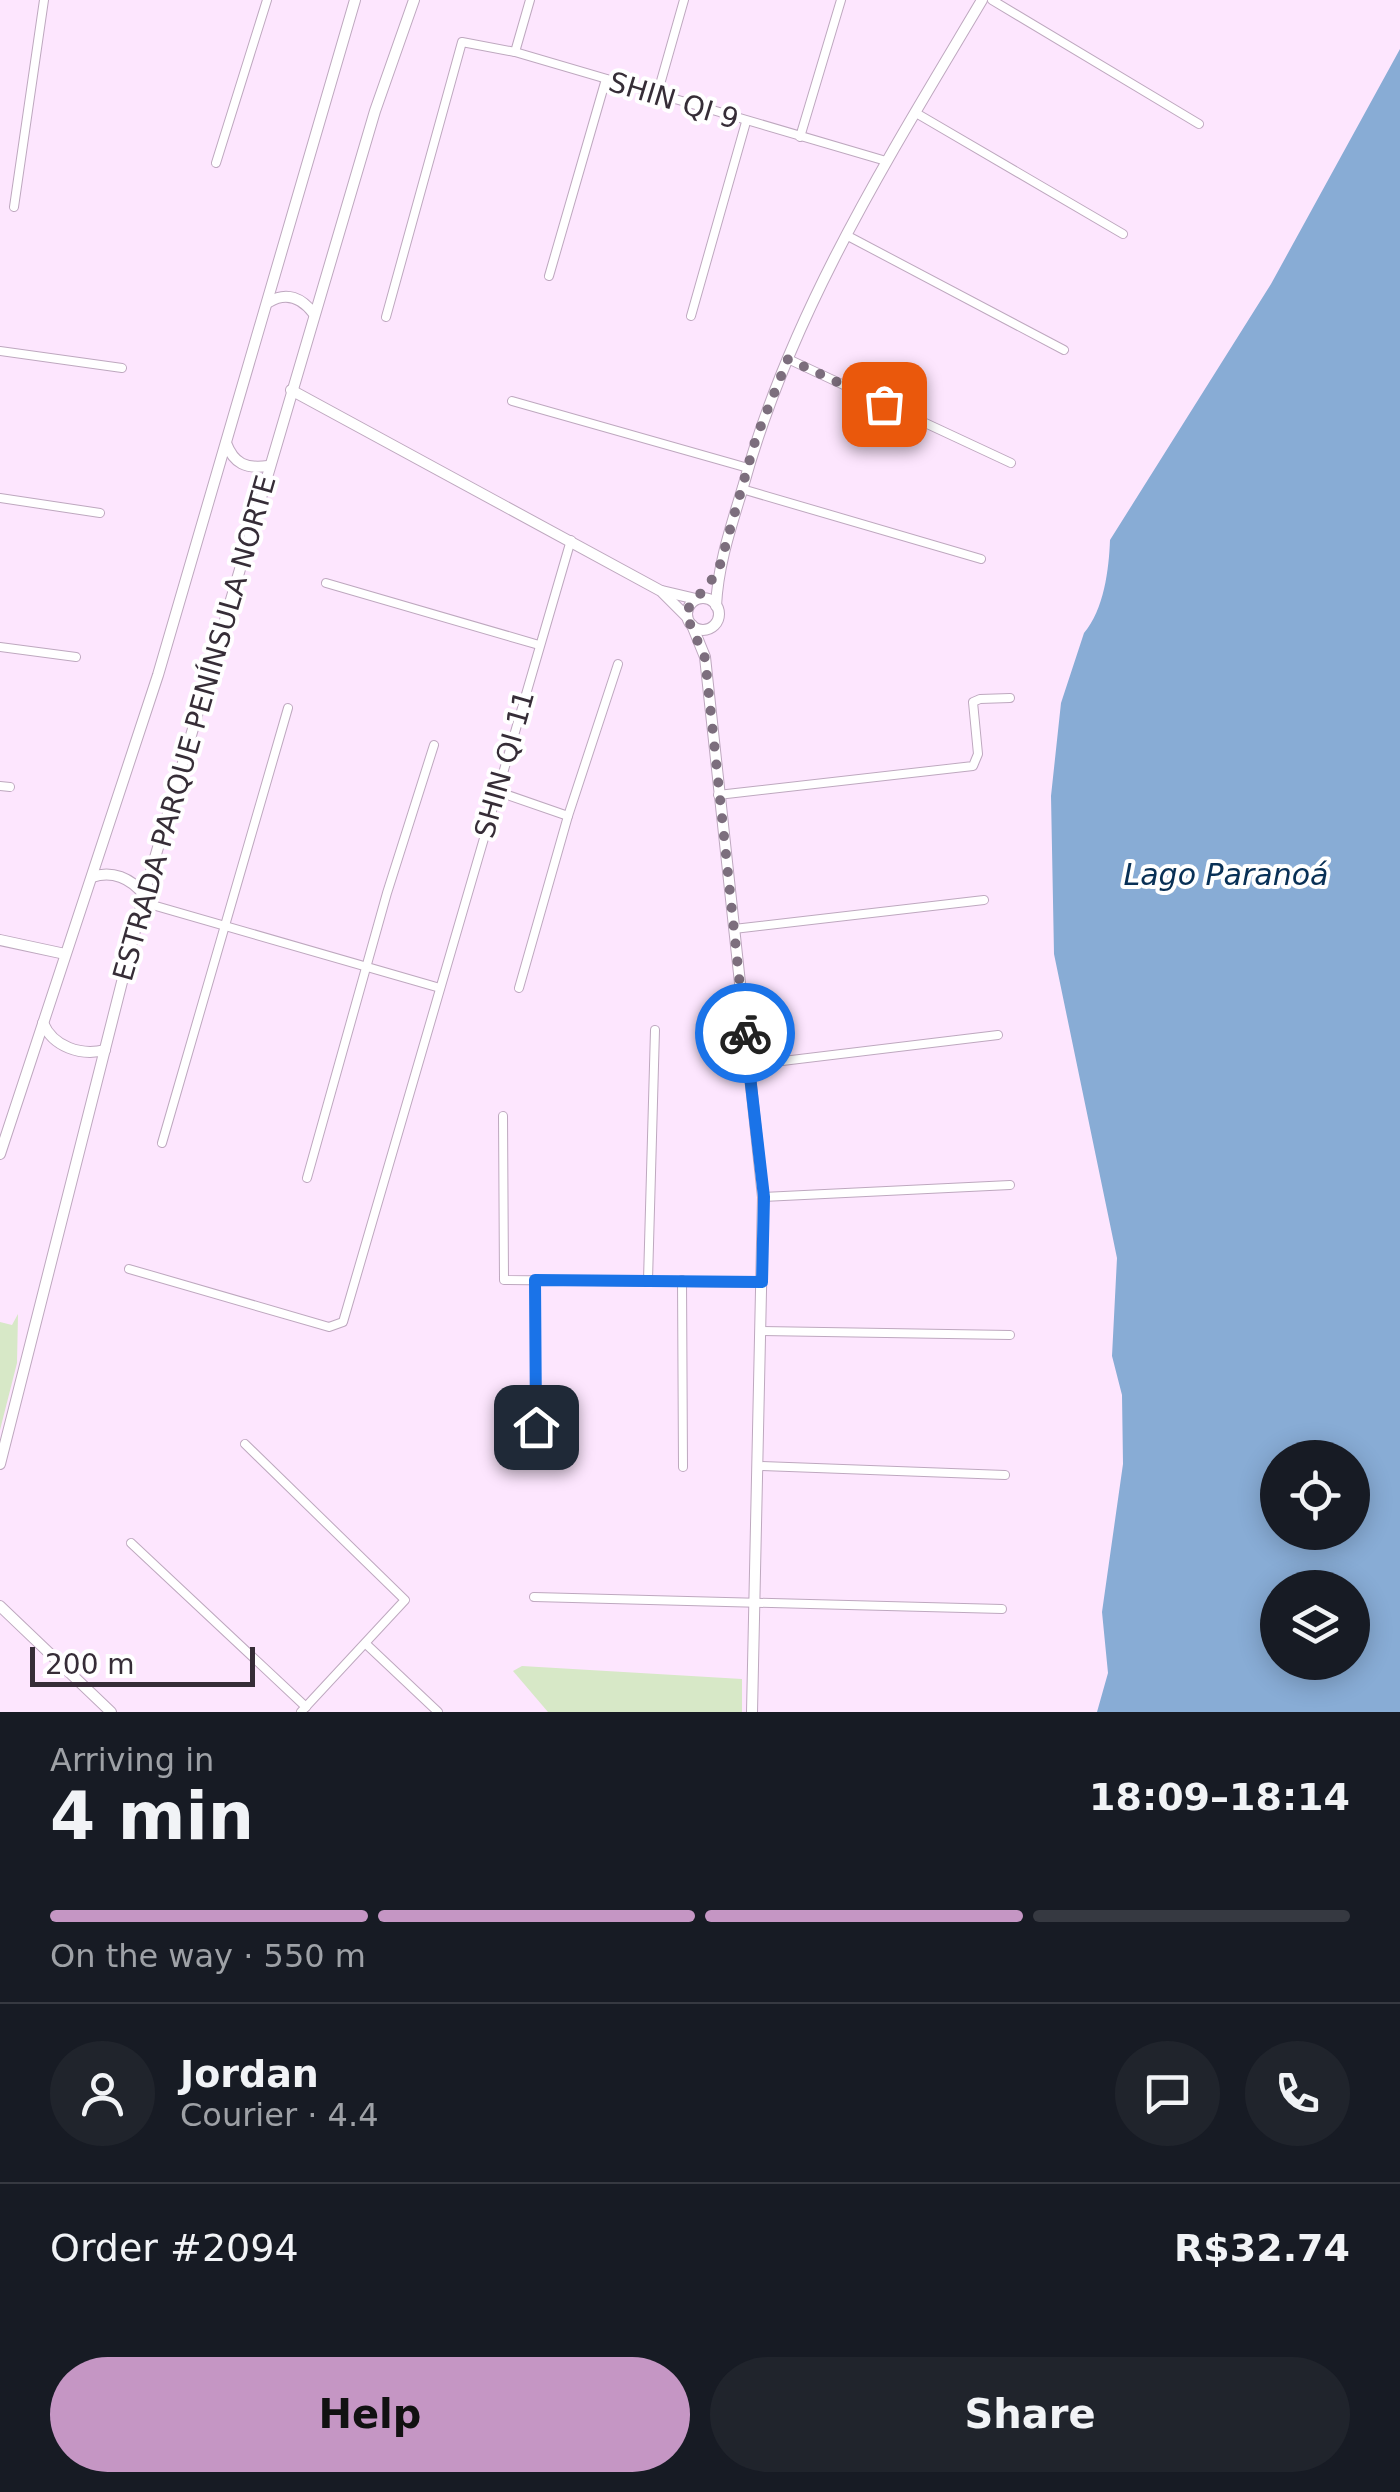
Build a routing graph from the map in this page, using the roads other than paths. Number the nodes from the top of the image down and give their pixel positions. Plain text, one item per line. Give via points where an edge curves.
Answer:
1 (44, 0) edge
2 (267, 0) edge
3 (355, 0) edge
4 (414, 0) edge
5 (530, 0) edge
6 (684, 0) edge
7 (841, 0) edge
8 (982, 0) edge
9 (992, 0) edge
10 (514, 52) junction
11 (606, 80) junction
12 (657, 95) junction
13 (916, 112) junction
14 (746, 122) junction
15 (1199, 124) dead end
16 (800, 137) junction
17 (886, 161) junction
18 (216, 163) dead end
19 (14, 207) dead end
20 (1124, 234) dead end
21 (846, 235) junction
22 (549, 276) dead end
23 (268, 302) junction
24 (314, 314) junction
25 (691, 316) dead end
26 (386, 317) dead end
27 (1064, 350) dead end
28 (0, 351) edge
29 (788, 359) junction
30 (122, 368) dead end
31 (291, 390) junction
32 (512, 401) dead end
33 (226, 442) junction
34 (1010, 463) dead end
35 (268, 466) junction
36 (748, 468) junction
37 (742, 489) junction
38 (0, 498) edge
39 (100, 513) dead end
40 (571, 540) junction
41 (981, 559) dead end
42 (718, 572) junction
43 (326, 583) dead end
44 (661, 591) junction
45 (697, 599) junction
46 (716, 606) junction
47 (689, 621) junction
48 (714, 626) junction
49 (538, 646) junction
50 (0, 647) edge
51 (76, 657) dead end
52 (705, 658) junction
53 (618, 664) dead end
54 (1010, 698) dead end
55 (288, 708) dead end
56 (434, 745) dead end
57 (496, 791) junction
58 (718, 795) junction
59 (568, 816) junction
60 (92, 877) junction
61 (143, 898) junction
62 (984, 900) dead end
63 (224, 926) junction
64 (734, 929) junction
65 (0, 940) edge
66 (65, 954) junction
67 (366, 966) junction
68 (440, 988) junction
69 (519, 988) dead end
70 (43, 1022) junction
71 (655, 1030) dead end
72 (998, 1036) dead end
73 (105, 1050) junction
74 (749, 1065) junction
75 (503, 1116) dead end
76 (162, 1143) dead end
77 (0, 1154) edge
78 (307, 1178) dead end
79 (1010, 1184) dead end
80 (764, 1197) junction
81 (130, 1269) dead end
82 (535, 1280) junction
83 (648, 1280) junction
84 (682, 1280) junction
85 (762, 1282) junction
86 (760, 1331) junction
87 (1010, 1336) dead end
88 (245, 1444) dead end
89 (0, 1464) edge
90 (537, 1464) dead end
91 (759, 1466) junction
92 (683, 1467) dead end
93 (1005, 1475) dead end
94 (132, 1543) dead end
95 (534, 1597) dead end
96 (755, 1604) junction
97 (0, 1606) edge
98 (1002, 1609) dead end
99 (366, 1644) junction
100 (303, 1709) edge
101 (111, 1712) edge
102 (438, 1712) edge
103 (752, 1712) edge

1 - 19 street
2 - 18 street
3 - 23 main road, ESTRADA PARQUE PENÍNSULA NORTE
4 - 24 main road, ESTRADA PARQUE PENÍNSULA NORTE
5 - 10 street
6 - 12 street
7 - 16 street
8 - 13 main road
9 - 15 street
10 - 11 street, SHIN QI 9
10 - 26 street, SHIN QI 9 via 462,42
11 - 12 street, SHIN QI 9
11 - 22 street
12 - 14 street, SHIN QI 9
13 - 17 main road
13 - 20 street
14 - 16 street, SHIN QI 9
14 - 25 street
16 - 17 street, SHIN QI 9
17 - 21 main road
21 - 27 street
21 - 29 main road
23 - 24 main road via 294,297
23 - 33 main road, ESTRADA PARQUE PENÍNSULA NORTE
24 - 31 main road, ESTRADA PARQUE PENÍNSULA NORTE
28 - 30 street
29 - 34 street
29 - 36 main road
31 - 35 main road, ESTRADA PARQUE PENÍNSULA NORTE
31 - 40 main road
32 - 36 street
33 - 35 main road via 239,464
33 - 60 main road, ESTRADA PARQUE PENÍNSULA NORTE
35 - 61 main road, ESTRADA PARQUE PENÍNSULA NORTE
36 - 37 main road
37 - 41 street
37 - 42 main road
38 - 39 street
40 - 44 main road
40 - 49 street, SHIN QI 11
42 - 45 main road
42 - 46 main road
43 - 49 street
44 - 45 main road
44 - 47 main road
45 - 46 main road
45 - 47 main road
46 - 48 main road
47 - 48 main road via 702,630
47 - 52 main road
48 - 52 main road
49 - 57 street, SHIN QI 11
50 - 51 street
52 - 58 main road
53 - 59 street
54 - 58 street via 973,702 973,766
55 - 63 street
56 - 67 street
57 - 59 street
57 - 68 street, SHIN QI 11
58 - 64 main road
59 - 69 street
60 - 61 main road via 120,877
60 - 66 main road, ESTRADA PARQUE PENÍNSULA NORTE
61 - 63 street
61 - 73 main road, ESTRADA PARQUE PENÍNSULA NORTE
62 - 64 street
63 - 67 street
63 - 76 street
64 - 74 main road
65 - 66 main road
66 - 70 main road, ESTRADA PARQUE PENÍNSULA NORTE
67 - 68 street
67 - 78 street
68 - 81 street, SHIN QI 11 via 339,1326
70 - 73 main road via 64,1046
70 - 77 main road, ESTRADA PARQUE PENÍNSULA NORTE
71 - 83 street
72 - 74 street
73 - 89 main road, ESTRADA PARQUE PENÍNSULA NORTE
74 - 80 main road
75 - 82 street via 504,1280
79 - 80 street
80 - 85 main road
82 - 83 street
82 - 90 street
83 - 84 street
84 - 85 street
84 - 92 street
85 - 86 main road
86 - 87 street
86 - 91 main road
88 - 99 street via 406,1600
91 - 93 street
91 - 96 main road
94 - 100 street
95 - 96 street
96 - 98 street
96 - 103 main road
97 - 101 main road
99 - 100 street
99 - 102 street

